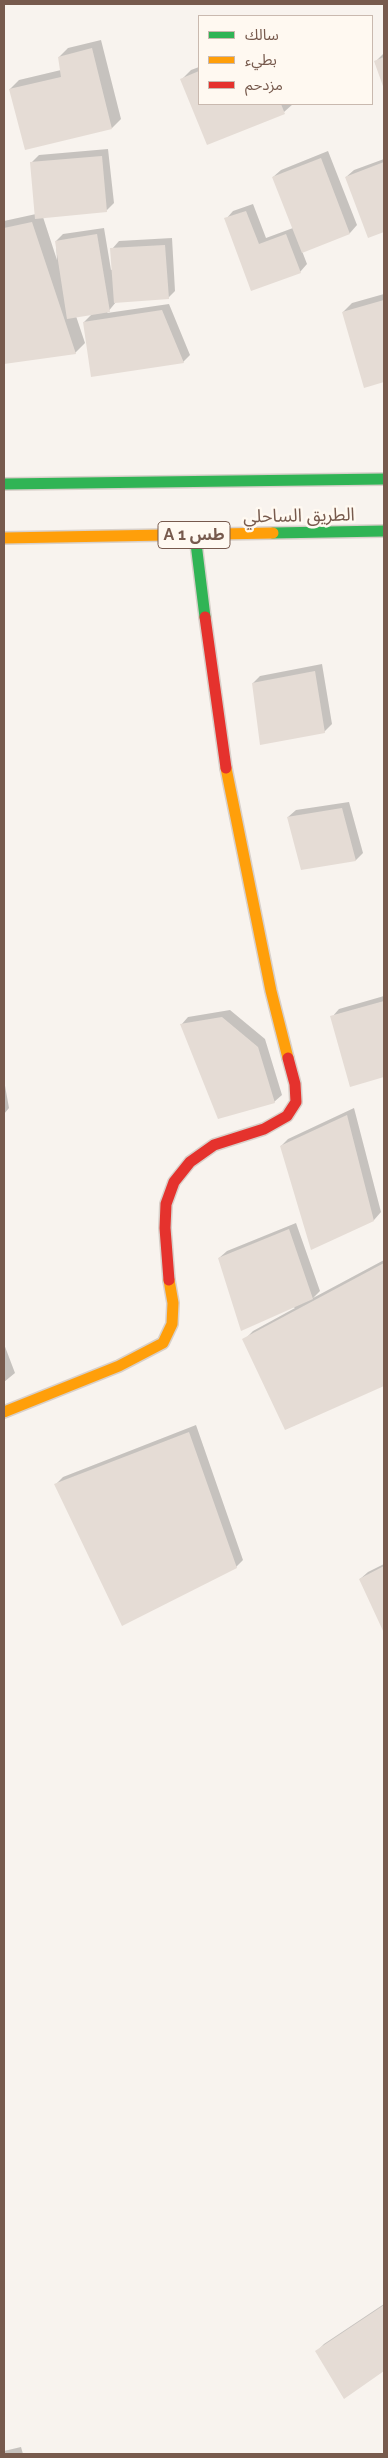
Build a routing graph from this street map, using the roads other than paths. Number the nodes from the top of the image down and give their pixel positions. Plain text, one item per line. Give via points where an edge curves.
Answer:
1 (384, 479) edge
2 (4, 484) edge
3 (384, 531) edge
4 (195, 535) junction
5 (4, 538) edge
6 (4, 1412) edge

1 - 2 main road, الطريق الساحلي
3 - 4 main road, الطريق الساحلي / A 1 طس
4 - 5 main road, الطريق الساحلي / A 1 طس
4 - 6 main road via 221,744 271,991 295,1084 296,1102 288,1116 264,1129 214,1145 190,1162 174,1182 166,1204 165,1228 173,1303 172,1324 163,1343 119,1366

